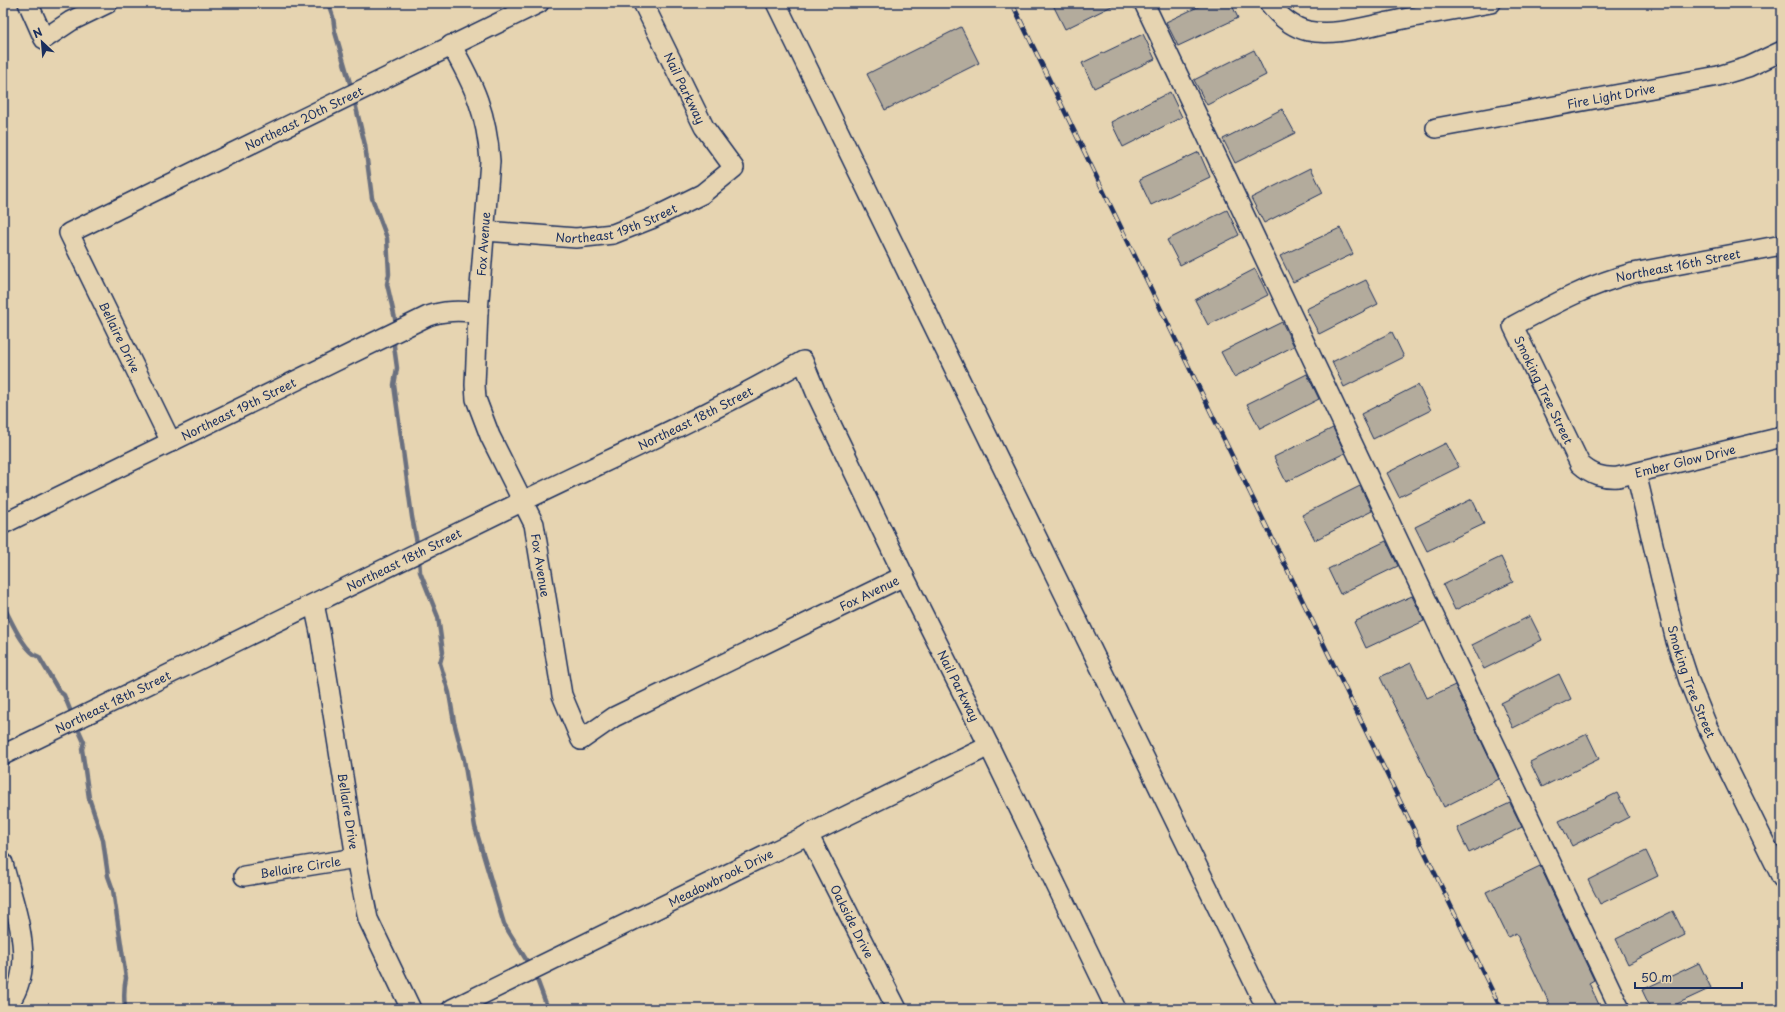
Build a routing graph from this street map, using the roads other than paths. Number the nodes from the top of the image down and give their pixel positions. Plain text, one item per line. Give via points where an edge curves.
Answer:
1 (28, 3) edge
2 (108, 3) edge
3 (539, 3) edge
4 (643, 3) edge
5 (776, 3) edge
6 (1144, 3) edge
7 (1269, 3) edge
8 (1491, 3) edge
9 (451, 45) junction
10 (1782, 51) edge
11 (1436, 128) dead end
12 (734, 168) joint
13 (485, 232) junction
14 (69, 233) joint
15 (1782, 245) edge
16 (478, 312) junction
17 (1513, 326) joint
18 (803, 361) joint
19 (1782, 437) edge
20 (171, 442) junction
21 (1589, 472) joint
22 (1636, 473) junction
23 (523, 501) junction
24 (4, 523) edge
25 (904, 576) junction
26 (314, 604) junction
27 (989, 746) junction
28 (3, 756) edge
29 (808, 834) junction
30 (356, 858) junction
31 (3, 863) edge
32 (244, 876) dead end
33 (1782, 878) edge
34 (891, 1007) edge
35 (4, 1009) edge
36 (411, 1009) edge
37 (452, 1009) edge
38 (1116, 1009) edge
39 (1267, 1009) edge
40 (1620, 1009) edge

1 - 2 street via 44,39 71,21
3 - 9 street, Northeast 20th Street
4 - 12 street, Nail Parkway via 704,126
5 - 39 street
6 - 40 street
7 - 8 street via 1282,19 1294,26 1306,31 1330,32 1347,31
9 - 13 street, Fox Avenue via 474,88 485,121 490,161
9 - 14 street, Northeast 20th Street
10 - 11 street, Fire Light Drive via 1748,67 1718,76
12 - 13 street, Northeast 19th Street via 702,194 613,234 576,238
13 - 16 street, Fox Avenue
14 - 20 street, Bellaire Drive
15 - 17 street, Northeast 16th Street via 1610,279 1584,289
16 - 20 street, Northeast 19th Street via 438,312
16 - 23 street, Fox Avenue via 476,399 490,436
17 - 21 street, Smoking Tree Street via 1580,464
18 - 23 street, Northeast 18th Street via 704,414
18 - 25 street, Nail Parkway
19 - 22 street, Ember Glow Drive
20 - 24 street, Northeast 19th Street
21 - 22 street, Ember Glow Drive via 1607,478
22 - 33 street, Smoking Tree Street via 1676,642 1689,681 1708,728
23 - 25 street, Fox Avenue via 534,524 562,695 581,740 614,717
23 - 26 street, Northeast 18th Street
25 - 27 street, Nail Parkway
26 - 28 street, Northeast 18th Street
26 - 30 street, Bellaire Drive
27 - 29 street, Meadowbrook Drive
27 - 38 street, Nail Parkway
29 - 34 street, Oakside Drive
29 - 37 street, Meadowbrook Drive
30 - 32 street, Bellaire Circle
30 - 36 street, Bellaire Drive via 368,920
31 - 35 street via 22,936 24,956 14,995

